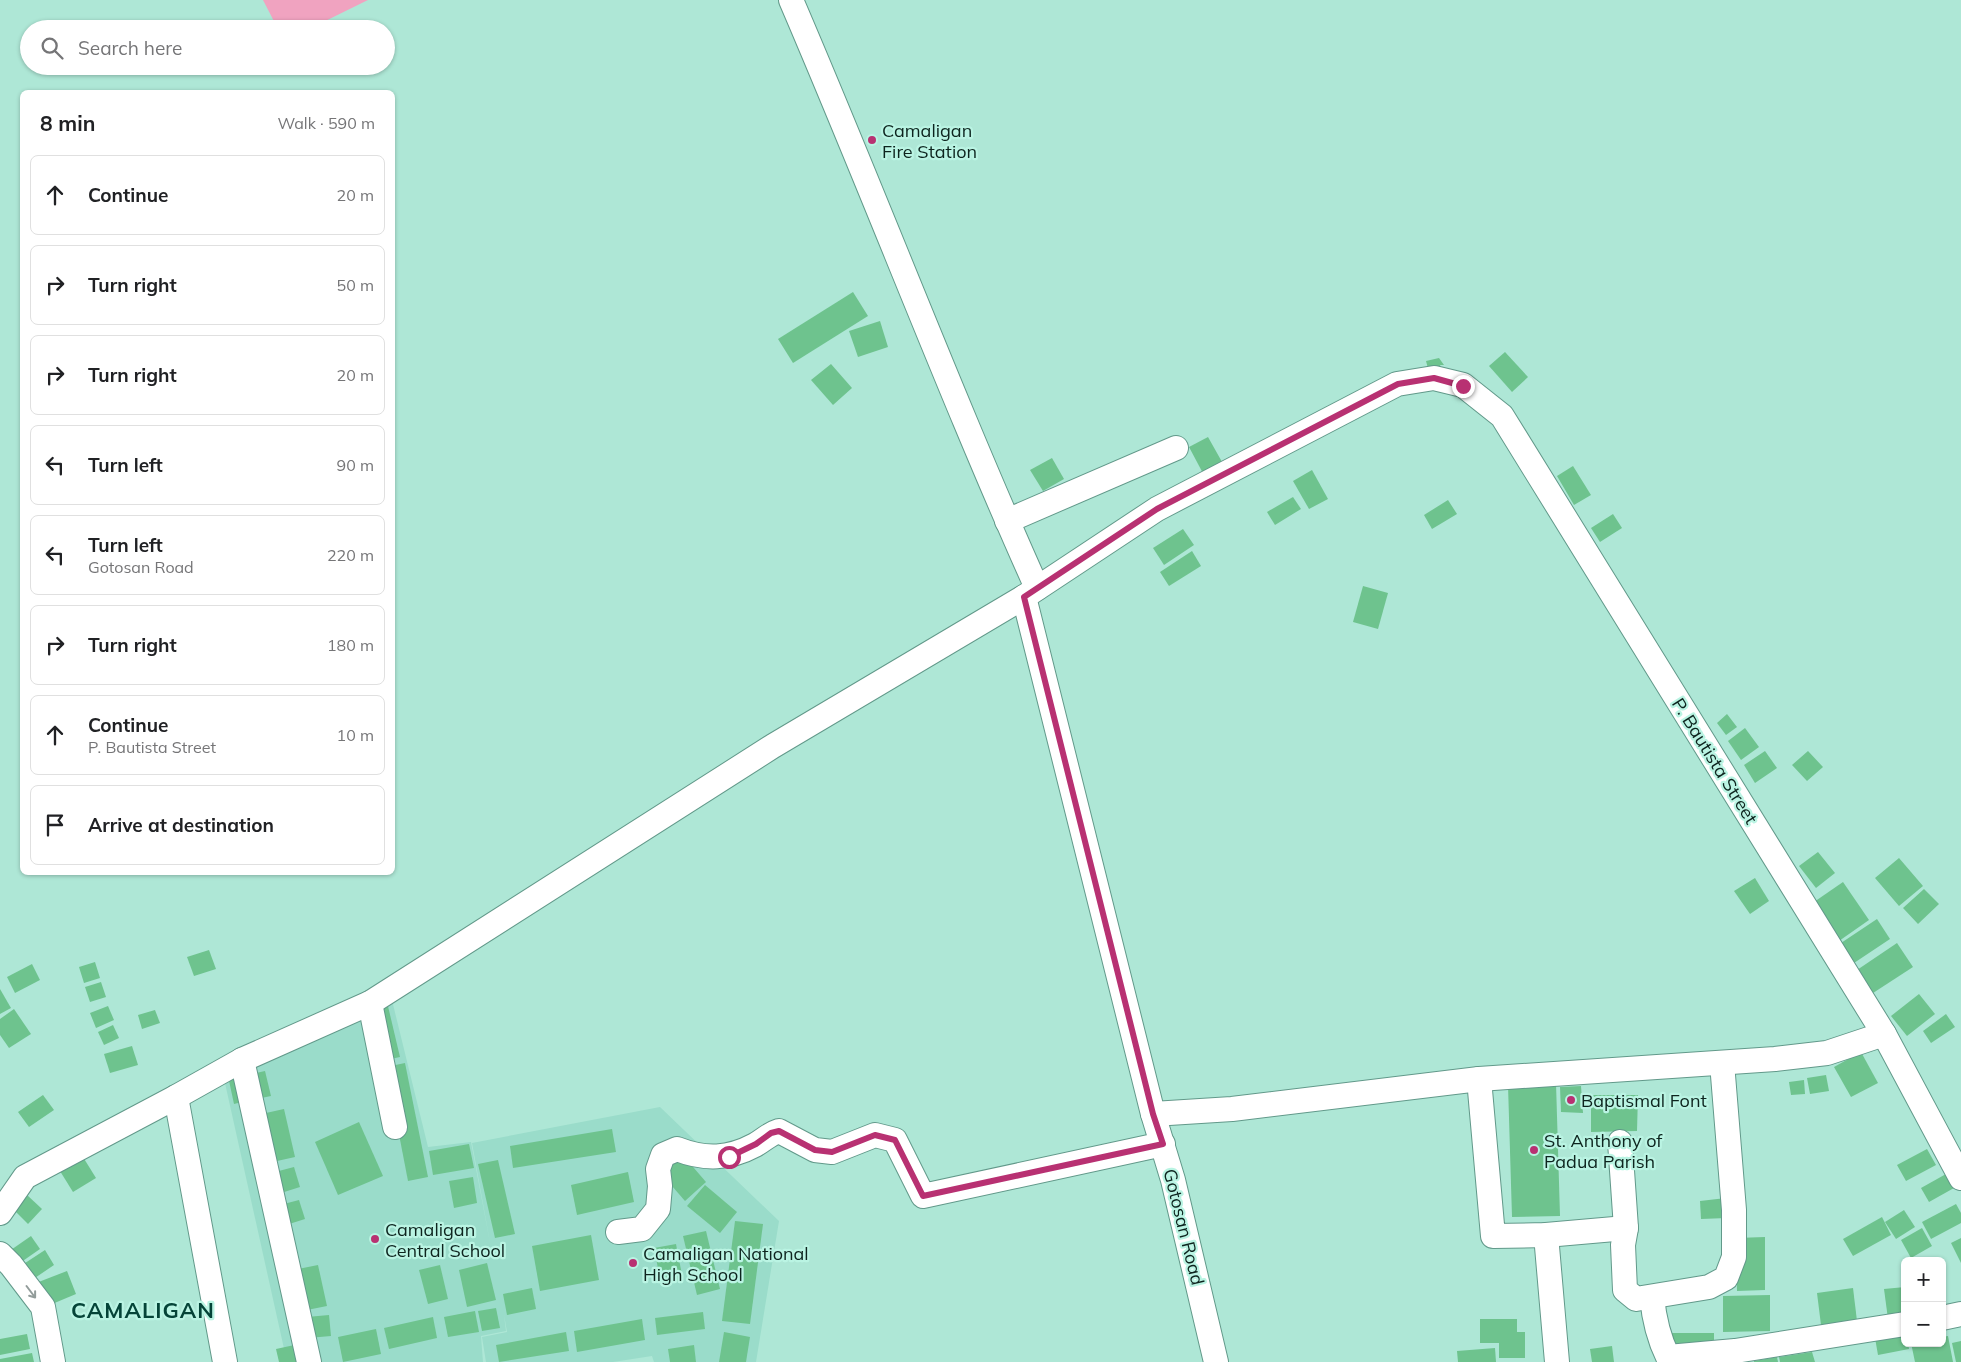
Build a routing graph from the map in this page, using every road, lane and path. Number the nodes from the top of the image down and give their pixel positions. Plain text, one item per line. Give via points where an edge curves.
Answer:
1 (791, 0) edge
2 (1176, 448) dead end
3 (1007, 521) junction
4 (1031, 593) junction
5 (370, 1003) junction
6 (1884, 1034) junction
7 (242, 1060) junction
8 (1722, 1063) junction
9 (1480, 1078) junction
10 (176, 1097) junction
11 (1153, 1114) junction
12 (395, 1127) dead end
13 (1620, 1142) dead end
14 (1163, 1144) junction
15 (1961, 1178) edge
16 (0, 1213) edge
17 (1626, 1228) junction
18 (618, 1232) dead end
19 (1546, 1235) junction
20 (0, 1254) edge
21 (1652, 1297) junction
22 (1961, 1314) edge
23 (1946, 1317) edge
24 (1901, 1325) edge
25 (53, 1362) edge
26 (225, 1362) edge
27 (309, 1362) edge
28 (1216, 1362) edge
29 (1556, 1362) edge

1 - 3 street, Gotosan Road
2 - 3 street
3 - 4 street, Gotosan Road
4 - 5 street via 772,746
4 - 6 street, P. Bautista Street via 1157,509 1398,384 1434,378 1463,386 1502,416
4 - 11 street, Gotosan Road
5 - 7 street
5 - 12 street
6 - 8 street via 1827,1052
6 - 15 street, P. Bautista Street
7 - 10 street
7 - 27 street
8 - 9 street
8 - 21 street via 1734,1210 1734,1257 1726,1278 1709,1287
9 - 11 street via 1232,1109
9 - 19 street via 1493,1236
10 - 16 street via 25,1177
10 - 26 street
11 - 14 street, Gotosan Road
13 - 17 street
14 - 18 street via 923,1196 895,1140 875,1135 832,1152 815,1150 779,1131 729,1157 692,1155 677,1149 664,1155 658,1169 658,1209 642,1228
14 - 28 street, Gotosan Road
17 - 19 street
17 - 21 street via 1623,1245 1625,1290 1636,1299
19 - 29 street
20 -> 25 street via 43,1307
21 - 24 street via 1660,1340 1668,1357 1735,1352
22 - 23 street

